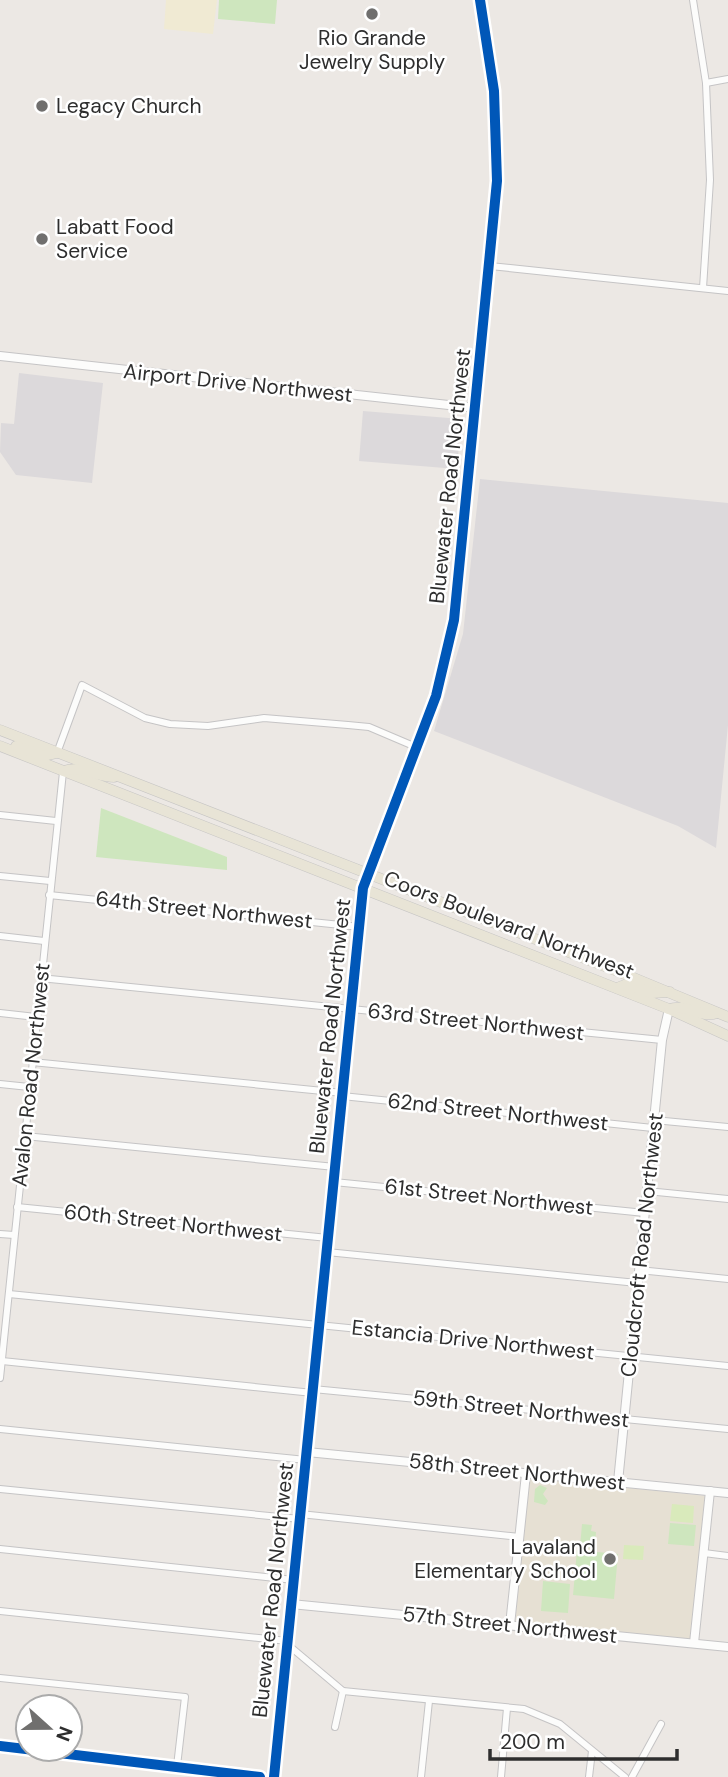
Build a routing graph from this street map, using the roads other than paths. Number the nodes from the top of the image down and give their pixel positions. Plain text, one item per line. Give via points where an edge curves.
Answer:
1 (480, 0) edge
2 (693, 0) edge
3 (728, 79) edge
4 (706, 83) junction
5 (490, 266) junction
6 (702, 288) junction
7 (728, 291) edge
8 (0, 356) edge
9 (476, 408) junction
10 (0, 730) edge
11 (3, 747) edge
12 (416, 747) junction
13 (57, 753) junction
14 (63, 772) junction
15 (121, 778) junction
16 (0, 815) edge
17 (56, 821) junction
18 (368, 874) junction
19 (0, 876) edge
20 (50, 881) junction
21 (363, 888) junction
22 (49, 895) junction
23 (359, 927) junction
24 (0, 936) edge
25 (44, 941) junction
26 (40, 978) junction
27 (617, 988) junction
28 (670, 992) junction
29 (669, 1009) junction
30 (351, 1010) junction
31 (0, 1013) edge
32 (717, 1013) junction
33 (36, 1017) junction
34 (728, 1017) edge
35 (728, 1036) edge
36 (662, 1040) junction
37 (32, 1062) junction
38 (0, 1084) edge
39 (30, 1087) junction
40 (343, 1095) junction
41 (654, 1124) junction
42 (728, 1127) edge
43 (25, 1136) junction
44 (335, 1167) junction
45 (334, 1182) junction
46 (647, 1191) junction
47 (728, 1199) edge
48 (18, 1207) junction
49 (645, 1213) junction
50 (0, 1234) edge
51 (14, 1235) junction
52 (328, 1238) junction
53 (327, 1252) junction
54 (639, 1270) junction
55 (728, 1279) edge
56 (637, 1283) junction
57 (9, 1294) junction
58 (320, 1324) junction
59 (3, 1325) edge
60 (630, 1356) junction
61 (2, 1361) edge
62 (728, 1366) edge
63 (0, 1378) edge
64 (313, 1391) junction
65 (624, 1419) junction
66 (0, 1429) edge
67 (728, 1429) edge
68 (306, 1456) junction
69 (526, 1474) junction
70 (618, 1482) junction
71 (0, 1489) edge
72 (710, 1492) junction
73 (728, 1493) edge
74 (300, 1517) junction
75 (520, 1537) junction
76 (0, 1549) edge
77 (704, 1553) junction
78 (728, 1556) edge
79 (294, 1580) junction
80 (291, 1604) junction
81 (0, 1611) edge
82 (510, 1625) junction
83 (288, 1643) junction
84 (694, 1643) junction
85 (728, 1647) edge
86 (0, 1678) edge
87 (343, 1691) junction
88 (429, 1701) junction
89 (508, 1708) junction
90 (661, 1724) dead end
91 (335, 1727) dead end
92 (0, 1746) edge
93 (592, 1751) junction
94 (177, 1766) junction
95 (260, 1777) edge
96 (274, 1777) edge
97 (421, 1777) edge
98 (501, 1777) edge
99 (589, 1777) edge
100 (625, 1777) edge
101 (632, 1777) edge

1 - 5 street, Bluewater Road Northwest via 498,150
2 - 4 street
3 - 4 street
4 - 6 street via 710,180
5 - 6 street
5 - 9 street, Bluewater Road Northwest
6 - 7 street
8 - 9 street, Airport Drive Northwest
9 - 12 street, Bluewater Road Northwest via 454,620 443,672
10 - 13 main road, Coors Boulevard Northwest
11 - 13 main road via 16,746 44,756
11 - 14 main road, Coors Boulevard Northwest
12 - 13 street via 369,727 348,725 271,719 208,726 170,724 135,714 82,685
12 - 18 street, Bluewater Road Northwest
13 - 15 main road, Coors Boulevard Northwest
14 - 15 main road via 80,769
14 - 17 street, Avalon Road Northwest
14 - 21 main road, Coors Boulevard Northwest
15 - 18 main road, Coors Boulevard Northwest
16 - 17 street
17 - 20 street, Avalon Road Northwest
18 - 21 street, Bluewater Road Northwest
18 - 28 main road, Coors Boulevard Northwest
19 - 20 street
20 - 22 street, Avalon Road Northwest
21 - 23 street, Bluewater Road Northwest
21 - 27 main road, Coors Boulevard Northwest
22 - 23 street, 64th Street Northwest
22 - 25 street, Avalon Road Northwest
23 - 30 street, Bluewater Road Northwest
24 - 25 street
25 - 26 street, Avalon Road Northwest
26 - 30 street, 63rd Street Northwest
26 - 33 street, Avalon Road Northwest
27 - 28 main road via 627,984 652,993
27 - 29 main road, Coors Boulevard Northwest
28 - 32 main road, Coors Boulevard Northwest
29 - 32 main road via 679,1005 708,1016
29 - 35 main road, Coors Boulevard Northwest
29 - 36 street, Cloudcroft Road Northwest
30 - 36 street, 63rd Street Northwest
30 - 40 street, Bluewater Road Northwest
31 - 33 street
32 - 34 main road, Coors Boulevard Northwest
33 - 37 street, Avalon Road Northwest
36 - 41 street, Cloudcroft Road Northwest
37 - 39 street, Avalon Road Northwest
37 - 40 street, 62nd Street Northwest
38 - 39 street
39 - 43 street, Avalon Road Northwest
40 - 41 street, 62nd Street Northwest
40 - 44 street, Bluewater Road Northwest
41 - 42 street, 62nd Street Northwest
41 - 46 street, Cloudcroft Road Northwest
43 - 44 street
43 - 48 street, Avalon Road Northwest
44 - 45 street, Bluewater Road Northwest
45 - 49 street, 61st Street Northwest
45 - 52 street, Bluewater Road Northwest
46 - 47 street
46 - 49 street, Cloudcroft Road Northwest
48 - 51 street, Avalon Road Northwest
48 - 52 street, 60th Street Northwest
49 - 54 street, Cloudcroft Road Northwest
50 - 51 street
51 - 57 street, Avalon Road Northwest
52 - 53 street, Bluewater Road Northwest
53 - 56 street
53 - 58 street, Bluewater Road Northwest
54 - 55 street
54 - 56 street, Cloudcroft Road Northwest
56 - 60 street, Cloudcroft Road Northwest
57 - 58 street, Estancia Drive Northwest
57 - 59 street, Avalon Road Northwest
58 - 60 street, Estancia Drive Northwest
58 - 64 street, Bluewater Road Northwest
59 - 61 street, Avalon Road Northwest
60 - 62 street, Estancia Drive Northwest
60 - 65 street, Cloudcroft Road Northwest
61 - 63 street, Avalon Road Northwest
61 - 64 street, 59th Street Northwest
64 - 65 street, 59th Street Northwest
64 - 68 street, Bluewater Road Northwest
65 - 67 street, 59th Street Northwest
65 - 70 street, Cloudcroft Road Northwest
66 - 68 street, 58th Street Northwest
68 - 69 street, 58th Street Northwest
68 - 74 street, Bluewater Road Northwest
69 - 70 street, 58th Street Northwest
69 - 75 street
70 - 72 street, 58th Street Northwest
71 - 74 street
72 - 73 street, 58th Street Northwest
72 - 77 street
74 - 75 street
74 - 79 street, Bluewater Road Northwest
75 - 82 street
76 - 79 street
77 - 78 street
77 - 84 street
79 - 80 street, Bluewater Road Northwest
80 - 82 street, 57th Street Northwest
80 - 83 street, Bluewater Road Northwest
81 - 83 street
82 - 84 street, 57th Street Northwest
83 - 87 street
83 - 96 street, Bluewater Road Northwest
84 - 85 street, 57th Street Northwest
86 - 94 street via 185,1697
87 - 88 street
87 - 91 street
88 - 89 street
88 - 97 street
89 - 93 street via 550,1718
89 - 98 street
90 - 101 street
92 - 94 street
93 - 99 street
93 - 100 street
94 - 95 street

